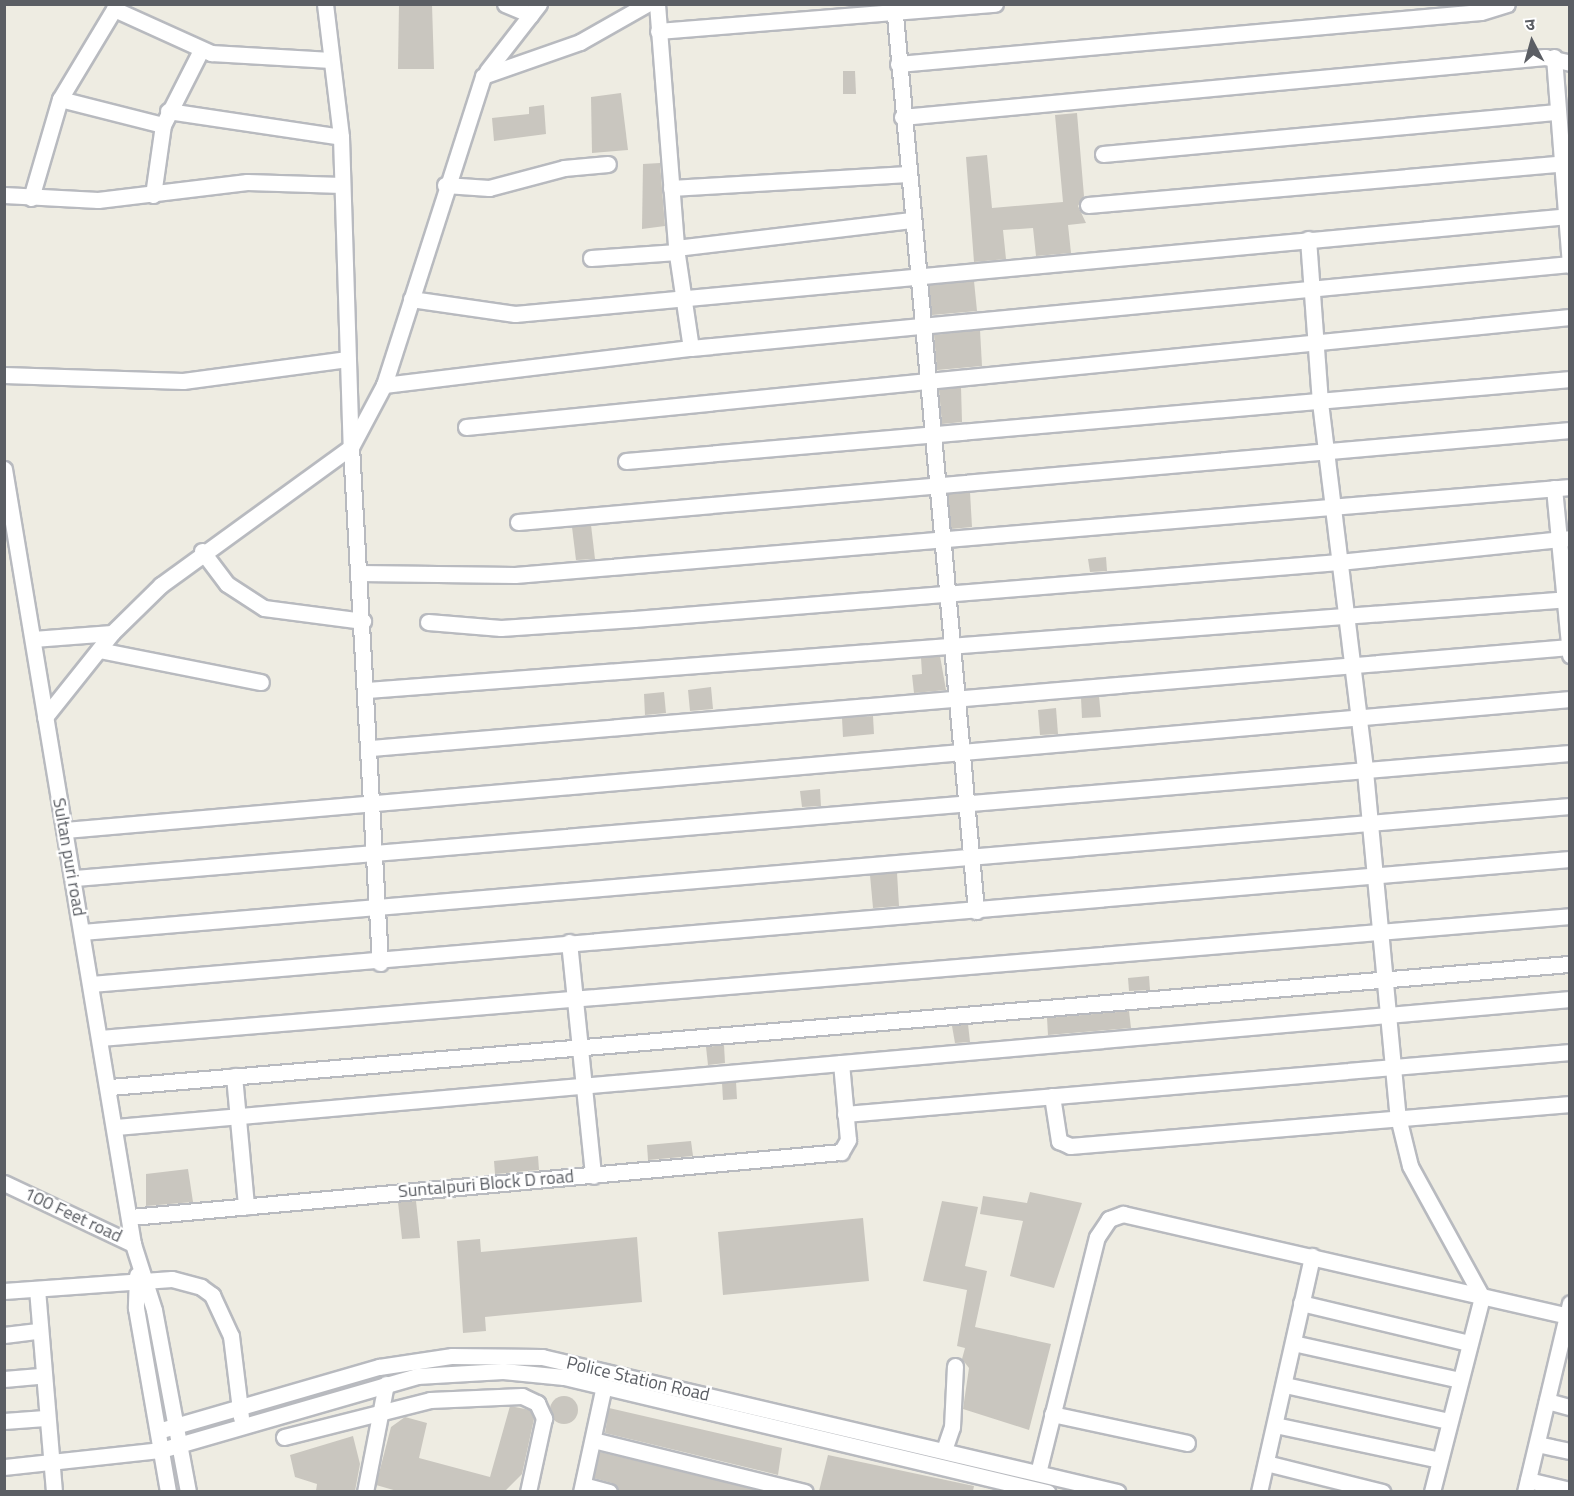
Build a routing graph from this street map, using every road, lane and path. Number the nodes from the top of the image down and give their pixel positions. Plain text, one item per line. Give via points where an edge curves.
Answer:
1 (326, 4) edge
2 (505, 4) edge
3 (646, 4) edge
4 (657, 4) edge
5 (995, 4) edge
6 (1507, 4) edge
7 (116, 7) edge
8 (1487, 7) edge
9 (535, 10) edge
10 (895, 15) junction
11 (658, 31) junction
12 (201, 50) junction
13 (1554, 57) junction
14 (331, 60) junction
15 (1569, 63) edge
16 (898, 64) junction
17 (483, 76) junction
18 (60, 99) junction
19 (1557, 112) junction
20 (902, 117) junction
21 (165, 118) junction
22 (341, 137) junction
23 (1103, 154) dead end
24 (1565, 163) edge
25 (608, 164) dead end
26 (908, 174) junction
27 (342, 184) junction
28 (445, 185) junction
29 (671, 188) junction
30 (4, 195) edge
31 (153, 195) junction
32 (31, 198) junction
33 (1088, 204) dead end
34 (1568, 216) edge
35 (911, 220) junction
36 (1308, 239) junction
37 (677, 250) junction
38 (591, 258) dead end
39 (1569, 264) edge
40 (916, 274) junction
41 (1312, 292) junction
42 (684, 298) junction
43 (411, 299) junction
44 (1569, 317) edge
45 (920, 328) junction
46 (1316, 340) junction
47 (691, 348) junction
48 (348, 359) junction
49 (4, 375) edge
50 (1569, 379) edge
51 (927, 381) junction
52 (384, 385) junction
53 (1320, 402) junction
54 (466, 427) dead end
55 (1569, 430) edge
56 (933, 435) junction
57 (351, 447) junction
58 (1326, 453) junction
59 (626, 461) dead end
60 (4, 469) edge
61 (937, 487) junction
62 (1562, 487) edge
63 (1332, 508) junction
64 (518, 522) dead end
65 (940, 537) junction
66 (1564, 538) edge
67 (202, 551) junction
68 (1339, 562) junction
69 (360, 573) junction
70 (946, 594) junction
71 (1567, 599) edge
72 (1346, 617) junction
73 (363, 621) junction
74 (428, 622) dead end
75 (112, 633) junction
76 (33, 639) junction
77 (952, 646) junction
78 (99, 650) junction
79 (1569, 650) edge
80 (1352, 666) junction
81 (261, 682) dead end
82 (367, 690) junction
83 (1569, 699) edge
84 (956, 700) junction
85 (45, 717) junction
86 (1359, 720) junction
87 (371, 748) junction
88 (961, 752) junction
89 (1569, 753) edge
90 (1365, 771) junction
91 (966, 801) junction
92 (372, 802) junction
93 (1569, 806) edge
94 (1370, 824) junction
95 (65, 830) junction
96 (375, 852) junction
97 (971, 856) junction
98 (1569, 859) edge
99 (1376, 876) junction
100 (75, 878) junction
101 (377, 906) junction
102 (976, 911) junction
103 (1569, 916) edge
104 (1379, 931) junction
105 (82, 932) junction
106 (569, 942) junction
107 (380, 963) junction
108 (1569, 964) edge
109 (1383, 979) junction
110 (91, 984) junction
111 (575, 999) junction
112 (1569, 999) edge
113 (1386, 1015) junction
114 (100, 1038) junction
115 (579, 1049) junction
116 (1569, 1052) edge
117 (841, 1063) junction
118 (1392, 1069) junction
119 (234, 1076) junction
120 (110, 1087) junction
121 (583, 1088) junction
122 (1052, 1096) junction
123 (1569, 1104) edge
124 (845, 1114) junction
125 (237, 1117) junction
126 (1398, 1117) junction
127 (116, 1127) junction
128 (592, 1176) junction
129 (4, 1183) edge
130 (246, 1206) junction
131 (131, 1217) junction
132 (135, 1248) junction
133 (1312, 1256) junction
134 (141, 1284) junction
135 (36, 1289) junction
136 (4, 1291) edge
137 (1482, 1297) junction
138 (1301, 1303) junction
139 (1568, 1312) edge
140 (38, 1332) junction
141 (4, 1335) edge
142 (1293, 1343) junction
143 (1469, 1343) junction
144 (1562, 1364) edge
145 (955, 1366) dead end
146 (40, 1376) junction
147 (4, 1379) edge
148 (1460, 1380) junction
149 (386, 1384) junction
150 (1285, 1385) junction
151 (604, 1386) junction
152 (1547, 1401) junction
153 (240, 1407) junction
154 (1569, 1407) edge
155 (381, 1411) junction
156 (1052, 1414) junction
157 (45, 1418) junction
158 (4, 1421) edge
159 (1449, 1421) junction
160 (243, 1425) junction
161 (1275, 1425) junction
162 (176, 1426) junction
163 (158, 1431) junction
164 (284, 1437) dead end
165 (593, 1440) junction
166 (1187, 1443) dead end
167 (179, 1444) junction
168 (1537, 1444) junction
169 (161, 1450) junction
170 (944, 1450) junction
171 (1569, 1451) edge
172 (1440, 1460) junction
173 (50, 1462) junction
174 (1266, 1463) junction
175 (4, 1467) edge
176 (1038, 1473) junction
177 (1527, 1486) edge
178 (1006, 1487) edge
179 (582, 1488) edge
180 (1569, 1490) edge
181 (54, 1491) edge
182 (168, 1491) edge
183 (188, 1491) edge
184 (365, 1491) edge
185 (528, 1491) edge
186 (609, 1491) edge
187 (805, 1491) edge
188 (1048, 1491) edge
189 (1117, 1491) edge
190 (1259, 1491) edge
191 (1383, 1491) edge
192 (1432, 1491) edge

1 - 14 street
2 - 9 street
3 - 17 street via 580,42
4 - 11 street
5 - 10 street
6 - 8 street
7 - 12 street
7 - 18 street
8 - 16 street
9 - 17 street
10 - 11 street
10 - 16 street
11 - 29 street
12 - 14 street
12 - 21 street
13 - 15 street
13 - 19 street
13 - 20 street
14 - 22 street
16 - 20 street
17 - 28 street
18 - 21 street
18 - 32 street
19 - 23 street
19 - 24 street
20 - 26 street
21 - 22 street
21 - 31 street
22 - 27 street
24 - 33 street
24 - 34 street
25 - 28 street via 564,168 489,188
26 - 29 street
26 - 35 street
27 - 31 street via 247,182
27 - 48 street
28 - 43 street
29 - 37 street
30 - 32 street
31 - 32 street
34 - 36 street
34 - 39 street
35 - 37 street
35 - 40 street
36 - 40 street
36 - 41 street
37 - 38 street
37 - 42 street
39 - 41 street
40 - 42 street
40 - 45 street
41 - 45 street
41 - 46 street
42 - 43 street via 515,314
42 - 47 street
43 - 52 street
44 - 46 street
45 - 47 street
45 - 51 street
46 - 51 street
46 - 53 street
47 - 52 street
48 - 49 street via 183,381
48 - 57 street
50 - 53 street
51 - 54 street
51 - 56 street
52 - 57 street
53 - 56 street
53 - 58 street
55 - 58 street
56 - 59 street
56 - 61 street
57 - 67 street
57 - 69 street
58 - 61 street
58 - 63 street
60 - 76 street, Sultan puri road
61 - 64 street
61 - 65 street
62 - 63 street
62 - 66 street
63 - 65 street
63 - 68 street
65 - 69 street via 469,578
65 - 70 street
66 - 68 street
66 - 71 street
67 - 73 street via 227,584 264,608
67 - 75 street
68 - 70 street
68 - 72 street
69 - 73 street
70 - 74 street via 579,624 501,628
70 - 77 street
71 - 72 street
71 - 79 street
72 - 77 street
72 - 80 street
73 - 82 street
75 - 76 street
75 - 78 street
76 - 85 street, Sultan puri road
77 - 82 street
77 - 84 street
78 - 81 street
78 - 85 street
79 - 80 street
80 - 84 street
80 - 86 street
82 - 87 street
83 - 86 street
84 - 87 street
84 - 88 street
85 - 95 street, Sultan puri road
86 - 88 street
86 - 90 street
87 - 92 street
88 - 91 street
88 - 92 street
89 - 90 street
90 - 91 street
90 - 94 street
91 - 96 street
91 - 97 street
92 - 95 street
92 - 96 street
93 - 94 street
94 - 97 street
94 - 99 street
95 - 100 street, Sultan puri road
96 - 100 street
96 - 101 street
97 - 101 street
97 - 102 street
98 - 99 street
99 - 102 street
99 - 104 street
100 - 105 street, Sultan puri road
101 - 105 street
101 - 107 street
102 - 106 street
103 - 104 street
104 - 109 street
104 - 111 street
105 - 110 street, Sultan puri road
106 - 107 street
106 - 111 street
107 - 110 street
108 - 109 street
109 - 113 street
109 - 115 street
110 - 114 street, Sultan puri road
111 - 114 street
111 - 115 street
112 - 113 street
113 - 117 street
113 - 118 street
114 - 120 street, Sultan puri road
115 - 119 street
115 - 121 street
116 - 118 street
117 - 121 street
117 - 124 street
118 - 122 street
118 - 126 street
119 - 120 street
119 - 125 street
120 - 127 street, Sultan puri road
121 - 125 street
121 - 128 street
122 - 124 street
122 - 126 street via 1059,1141 1070,1146
123 - 126 street
124 - 128 street, Suntalpuri Block D road via 848,1140 841,1152
125 - 127 street
125 - 130 street
126 - 137 street via 1410,1166
127 - 131 street, Sultan puri road
128 - 130 street, Suntalpuri Block D road
129 - 132 street, 100 Feet road
130 - 131 street, Suntalpuri Block D road
131 - 132 street, Sultan puri road
132 - 134 street, Sultan puri road
133 - 137 street
133 - 138 street
133 - 156 street via 1138,1215 1109,1219 1097,1237
134 - 135 street
134 - 153 street via 187,1280 212,1295 231,1336
134 - 162 street
134 - 163 street
135 - 136 street
135 - 140 street
137 - 139 street
137 - 143 street
138 - 142 street
138 - 143 street
139 - 144 street
140 - 141 street
140 - 146 street
142 - 148 street
142 - 150 street
143 - 148 street
144 - 152 street
145 - 170 street via 952,1427
146 - 147 street
146 - 157 street
148 - 159 street
149 - 151 street, Police Station Road via 417,1376 503,1371
149 - 155 street
149 - 160 street, Police Station Road
150 - 159 street
150 - 161 street
151 - 165 street
151 - 178 street, Police Station Road
152 - 154 street
152 - 168 street
153 - 160 street
153 - 162 street, Police Station Road
153 - 170 street, Police Station Road via 379,1367 452,1356 542,1357
155 - 164 street
155 - 184 street
155 - 185 street via 466,1395 532,1399 540,1407 544,1427
156 - 166 street
156 - 176 street
157 - 158 street
157 - 173 street
159 - 172 street
160 - 167 street, Police Station Road
161 - 172 street
161 - 174 street
162 - 163 street, Police Station Road
162 - 167 street
163 - 169 street
165 - 179 street
165 - 187 street
167 - 169 street, Police Station Road
167 - 183 street
168 - 171 street
168 - 177 street
169 - 173 street, Police Station Road
169 - 182 street
170 - 176 street, Police Station Road
172 - 192 street
173 - 175 street, Police Station Road
173 - 181 street
174 - 190 street
174 - 191 street
176 - 189 street, Police Station Road
177 - 180 street
178 - 188 street, Police Station Road
179 - 186 street

